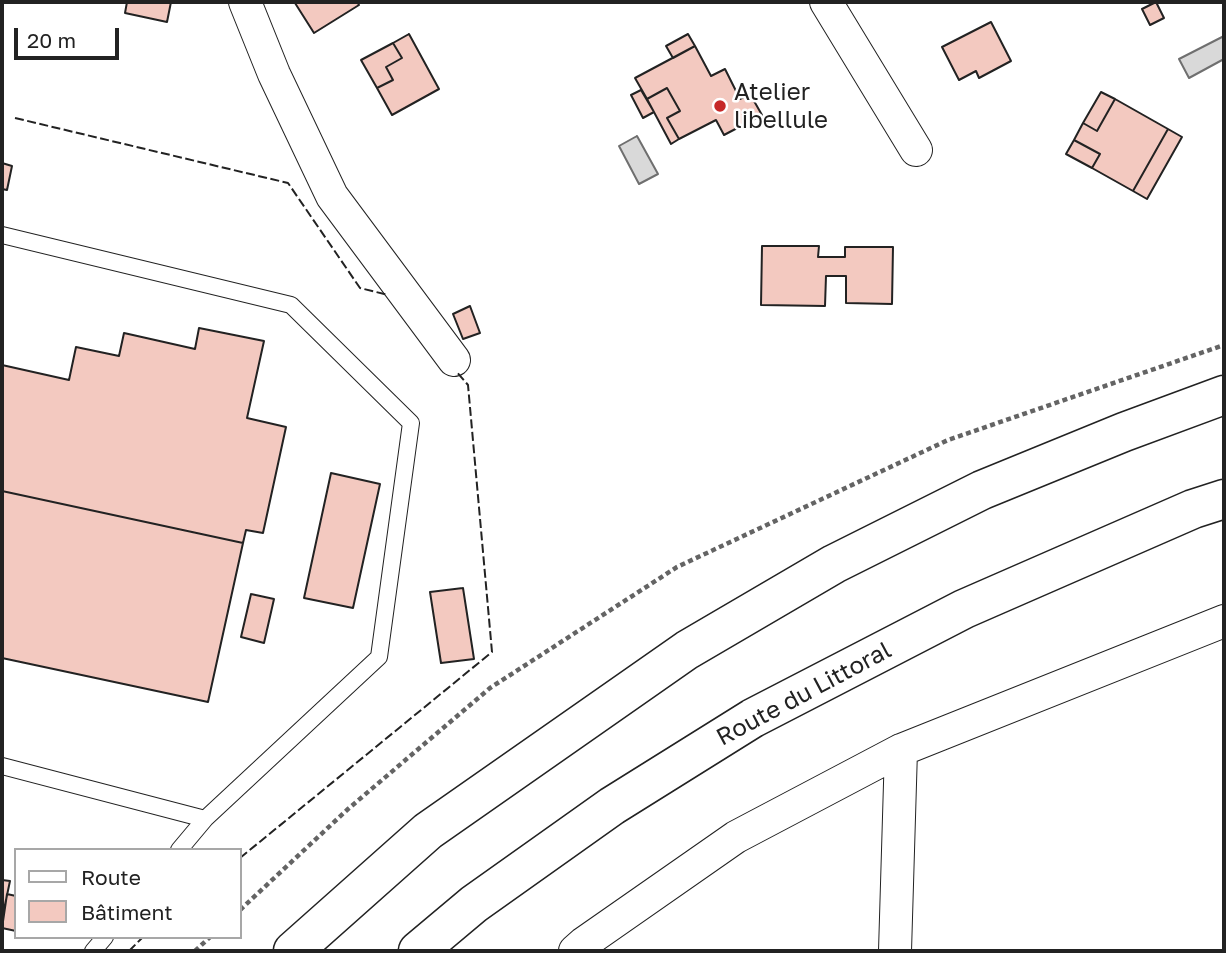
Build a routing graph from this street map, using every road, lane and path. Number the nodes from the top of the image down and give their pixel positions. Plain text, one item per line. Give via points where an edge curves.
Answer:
1 (245, 2) edge
2 (826, 2) edge
3 (916, 150) dead end
4 (2, 235) edge
5 (1224, 345) edge
6 (454, 360) dead end
7 (1224, 395) edge
8 (1224, 499) edge
9 (1224, 621) edge
10 (901, 750) junction
11 (2, 766) edge
12 (205, 819) junction
13 (181, 848) edge
14 (242, 908) edge
15 (208, 939) edge
16 (195, 951) edge
17 (293, 951) edge
18 (418, 951) edge
19 (575, 951) edge
20 (895, 951) edge

1 - 6 street via 332,196
2 - 3 street
4 - 12 lane via 291,305 411,423 379,657
5 - 14 path via 948,440 677,567 490,688 348,809
7 - 17 highway via 982,490 834,564 687,650 428,831
8 - 18 highway, Route du Littoral via 964,609 752,718 612,806 474,904
9 - 10 street
10 - 19 street via 736,838
10 - 20 street
11 - 12 lane
12 - 13 lane
15 - 16 path

